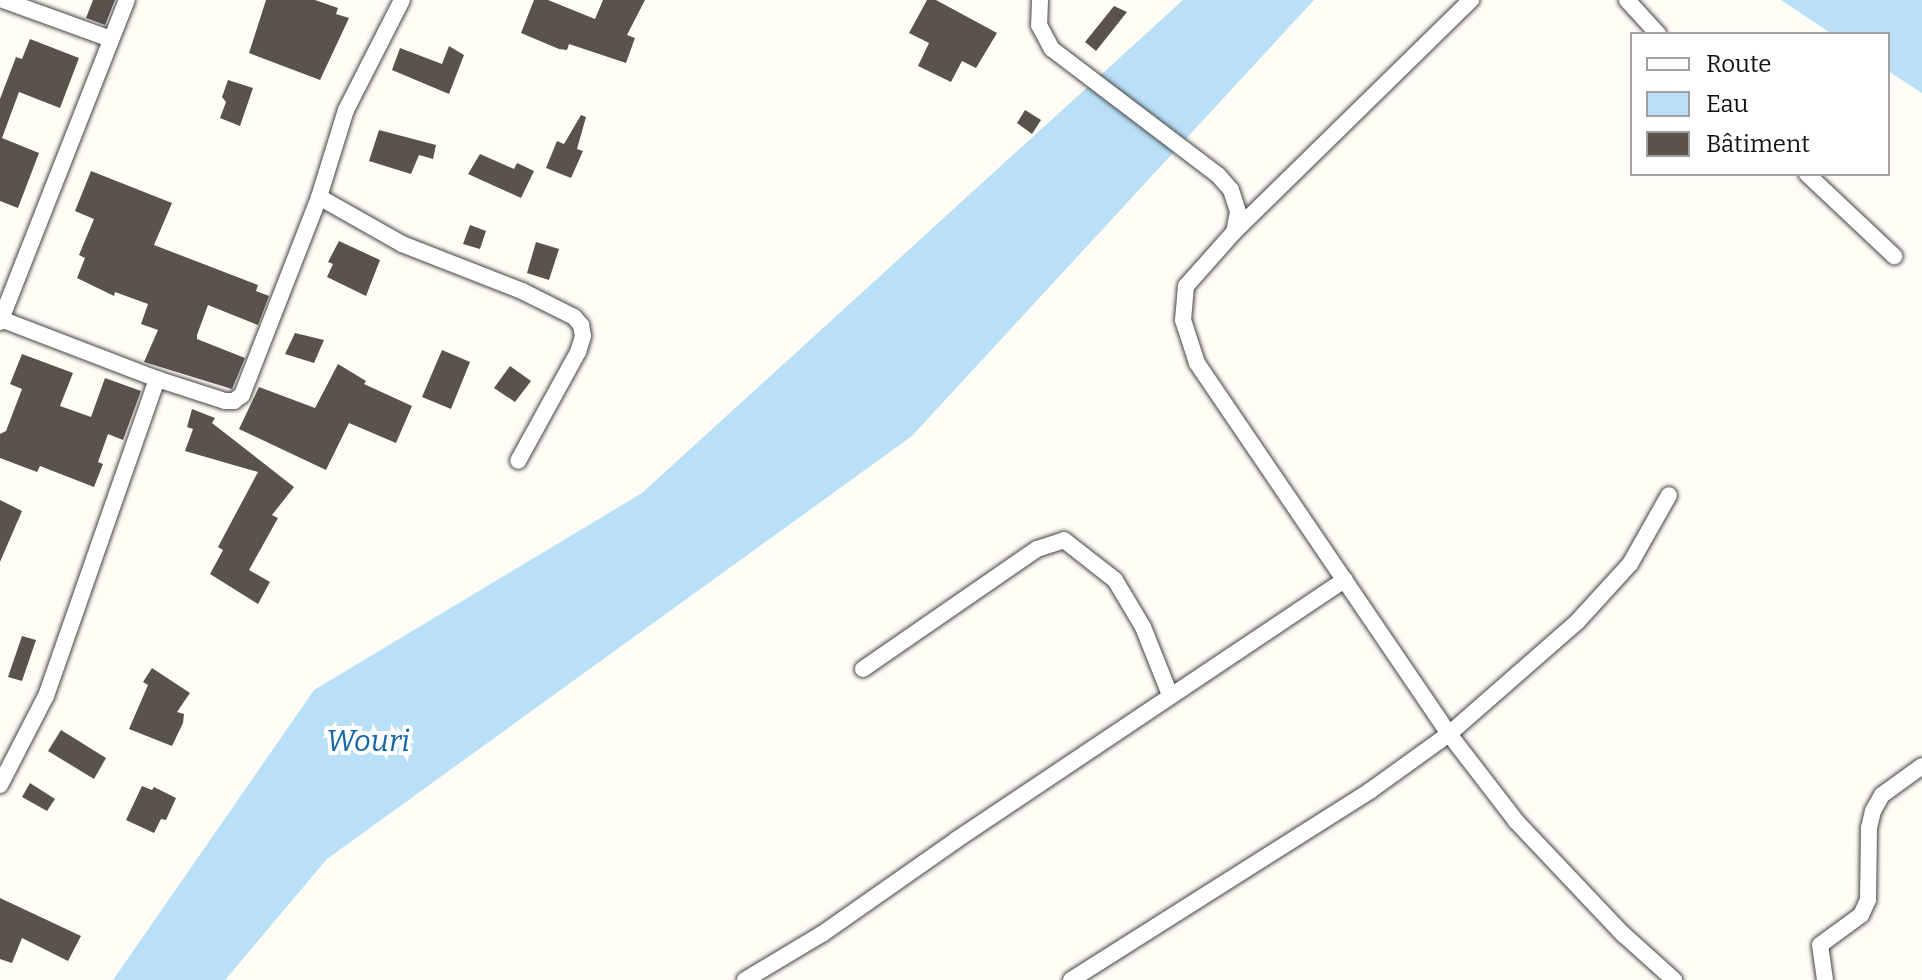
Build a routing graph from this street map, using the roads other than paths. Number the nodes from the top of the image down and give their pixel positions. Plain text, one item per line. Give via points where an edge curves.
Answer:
1 (3, 0) edge
2 (127, 0) edge
3 (402, 0) edge
4 (1040, 0) edge
5 (1471, 0) edge
6 (1627, 0) edge
7 (1656, 32) edge
8 (111, 39) junction
9 (1809, 176) edge
10 (319, 197) junction
11 (1234, 232) junction
12 (1894, 256) dead end
13 (0, 321) edge
14 (157, 379) junction
15 (518, 461) dead end
16 (1669, 495) dead end
17 (1345, 580) junction
18 (863, 669) dead end
19 (1170, 695) junction
20 (1449, 734) junction
21 (1922, 766) edge
22 (0, 785) edge
23 (745, 980) edge
24 (1071, 980) edge
25 (1674, 980) edge
26 (1825, 980) edge

1 - 8 street
2 - 8 street
3 - 10 street via 346,110
4 - 11 street via 1039,25 1052,49 1231,190 1238,212
5 - 11 street
6 - 7 street
8 - 13 street
9 - 12 street
10 - 14 street via 242,395 225,401
10 - 15 street via 402,244 522,291 581,325 578,352
11 - 17 street via 1186,286 1183,320 1197,363
13 - 14 street
14 - 22 street via 46,696
16 - 20 street via 1630,564 1577,622
17 - 19 street
17 - 20 street
18 - 19 street via 1037,549 1064,540 1115,580 1143,627
19 - 23 street via 822,934
20 - 24 street via 1371,790
20 - 25 street via 1516,821
21 - 26 street via 1882,795 1873,811 1868,900 1861,915 1820,945

